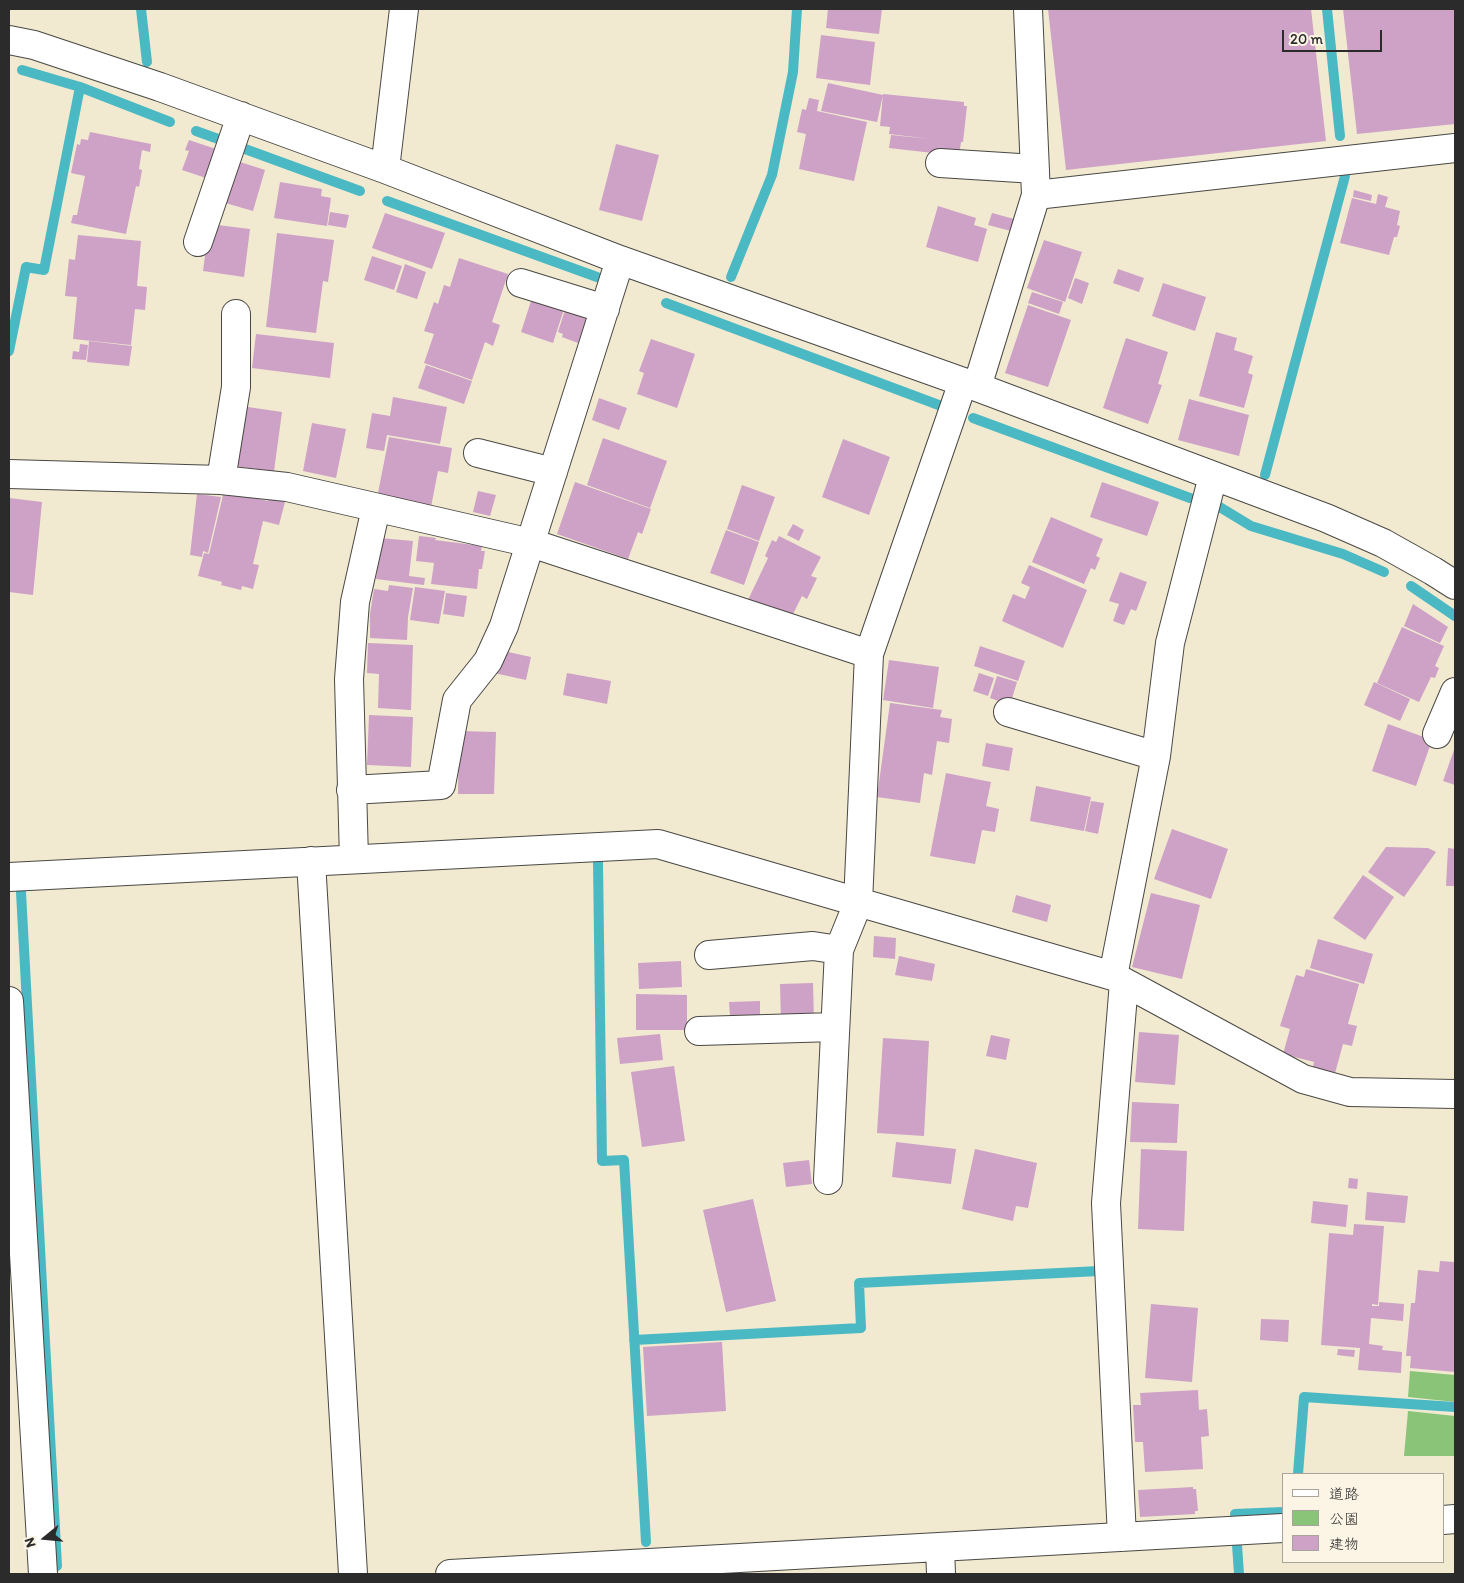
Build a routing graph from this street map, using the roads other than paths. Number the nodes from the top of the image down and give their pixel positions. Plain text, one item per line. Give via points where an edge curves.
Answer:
1 (404, 9) edge
2 (1028, 9) edge
3 (9, 40) edge
4 (241, 116) junction
5 (1455, 148) edge
6 (940, 163) dead end
7 (385, 169) junction
8 (1035, 182) junction
9 (198, 242) dead end
10 (620, 260) junction
11 (521, 283) dead end
12 (604, 309) junction
13 (236, 314) dead end
14 (970, 384) junction
15 (478, 453) dead end
16 (553, 472) junction
17 (9, 474) edge
18 (1213, 476) junction
19 (221, 480) junction
20 (376, 508) junction
21 (531, 543) junction
22 (1455, 585) edge
23 (869, 654) junction
24 (1455, 692) edge
25 (1008, 712) dead end
26 (1436, 734) dead end
27 (1156, 756) junction
28 (351, 790) junction
29 (354, 858) junction
30 (310, 861) junction
31 (9, 877) edge
32 (858, 903) junction
33 (839, 950) junction
34 (709, 955) dead end
35 (1118, 979) junction
36 (9, 1001) edge
37 (836, 1027) junction
38 (699, 1031) dead end
39 (1455, 1094) edge
40 (13, 1141) edge
41 (828, 1180) dead end
42 (1282, 1528) edge
43 (1122, 1537) junction
44 (940, 1547) junction
45 (42, 1574) edge
46 (353, 1574) edge
47 (450, 1574) edge
48 (941, 1574) edge

1 - 7 street
2 - 8 street
3 - 4 street via 43,48
4 - 7 street
4 - 9 street
5 - 8 street
6 - 8 street
7 - 10 street
8 - 14 street
10 - 12 street
10 - 14 street
11 - 12 street
12 - 16 street
13 - 19 street via 236,387
14 - 18 street
14 - 23 street
15 - 16 street
16 - 21 street
17 - 19 street
18 - 22 street via 1375,540
18 - 27 street via 1170,643
19 - 20 street via 287,487
20 - 21 street
20 - 28 street via 355,602 349,679
21 - 23 street
21 - 28 street via 504,626 488,661 458,700 441,785
23 - 32 street
24 - 26 street
25 - 27 street
27 - 35 street
28 - 29 street
29 - 30 street
29 - 32 street via 658,844
30 - 31 street
30 - 46 street
32 - 33 street
32 - 35 street
33 - 34 street via 813,946
33 - 37 street
35 - 39 street via 1304,1079 1350,1092
35 - 43 street via 1106,1203
36 - 40 street
37 - 38 street
37 - 41 street
40 - 45 street
42 - 43 street
43 - 44 street
44 - 47 street
44 - 48 street

